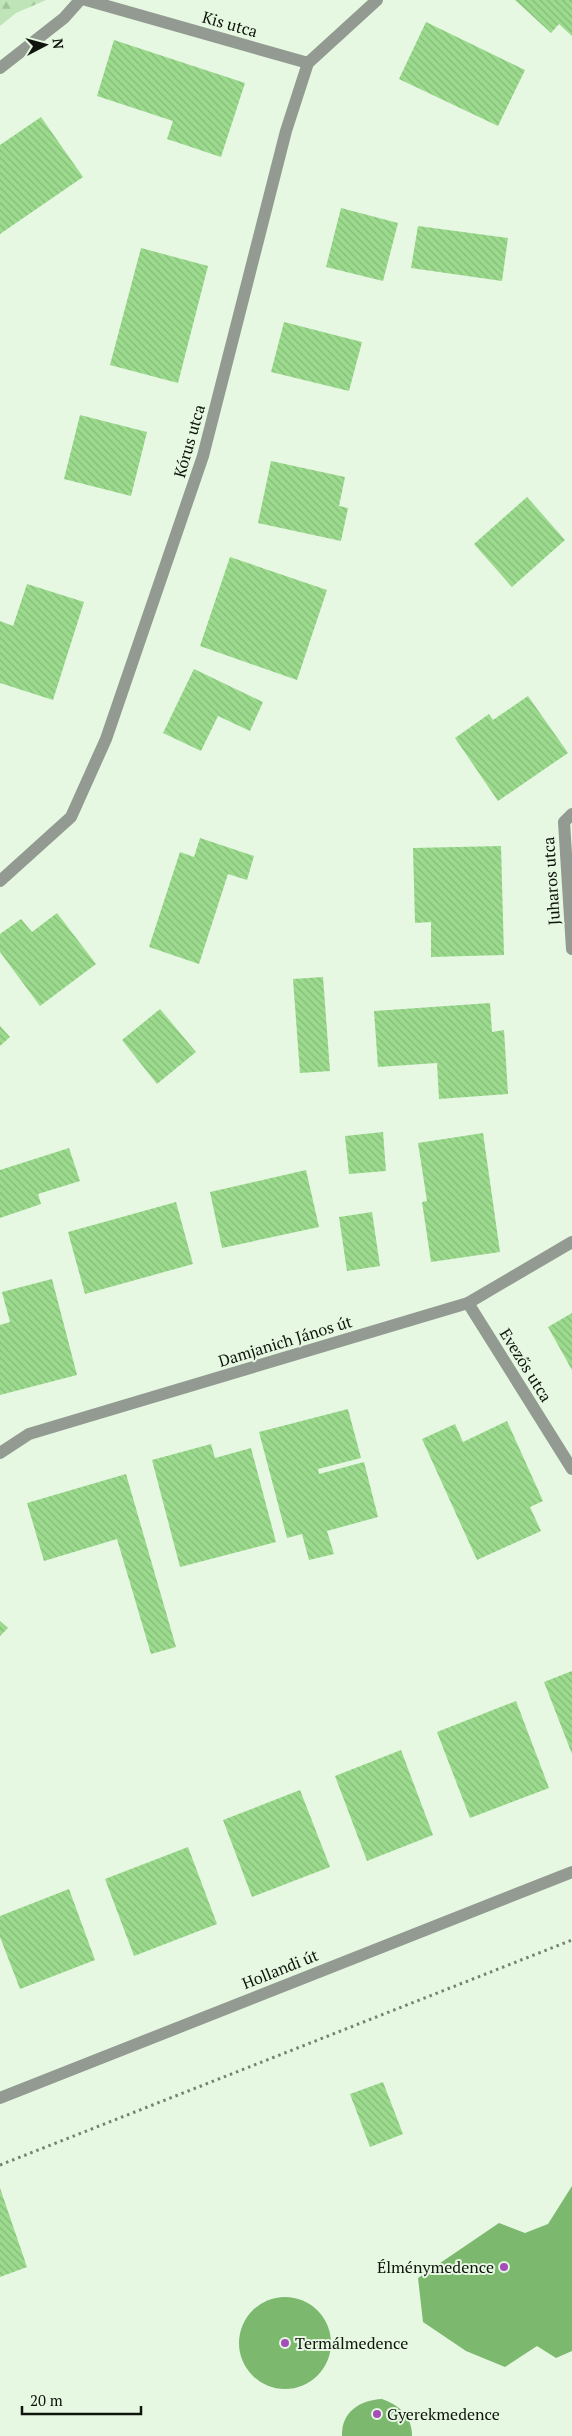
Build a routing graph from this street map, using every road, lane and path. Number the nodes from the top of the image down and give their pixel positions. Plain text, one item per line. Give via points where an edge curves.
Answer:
1 (80, 0) edge
2 (86, 0) edge
3 (377, 0) edge
4 (308, 63) junction
5 (0, 68) edge
6 (572, 814) edge
7 (0, 881) edge
8 (572, 949) edge
9 (572, 1242) edge
10 (468, 1303) junction
11 (0, 1454) edge
12 (572, 1469) edge
13 (572, 1872) edge
14 (572, 1940) edge
15 (0, 2098) edge
16 (0, 2165) edge

1 - 5 street via 64,18
2 - 4 street, Kis utca
3 - 4 street, Kórus utca
4 - 7 street, Kórus utca via 286,131 203,456 106,739 70,818
6 - 8 street, Juharos utca via 564,822
9 - 10 street, Damjanich János út
10 - 11 street, Damjanich János út via 29,1434
10 - 12 street, Evezős utca
13 - 15 street, Hollandi út
14 - 16 path

